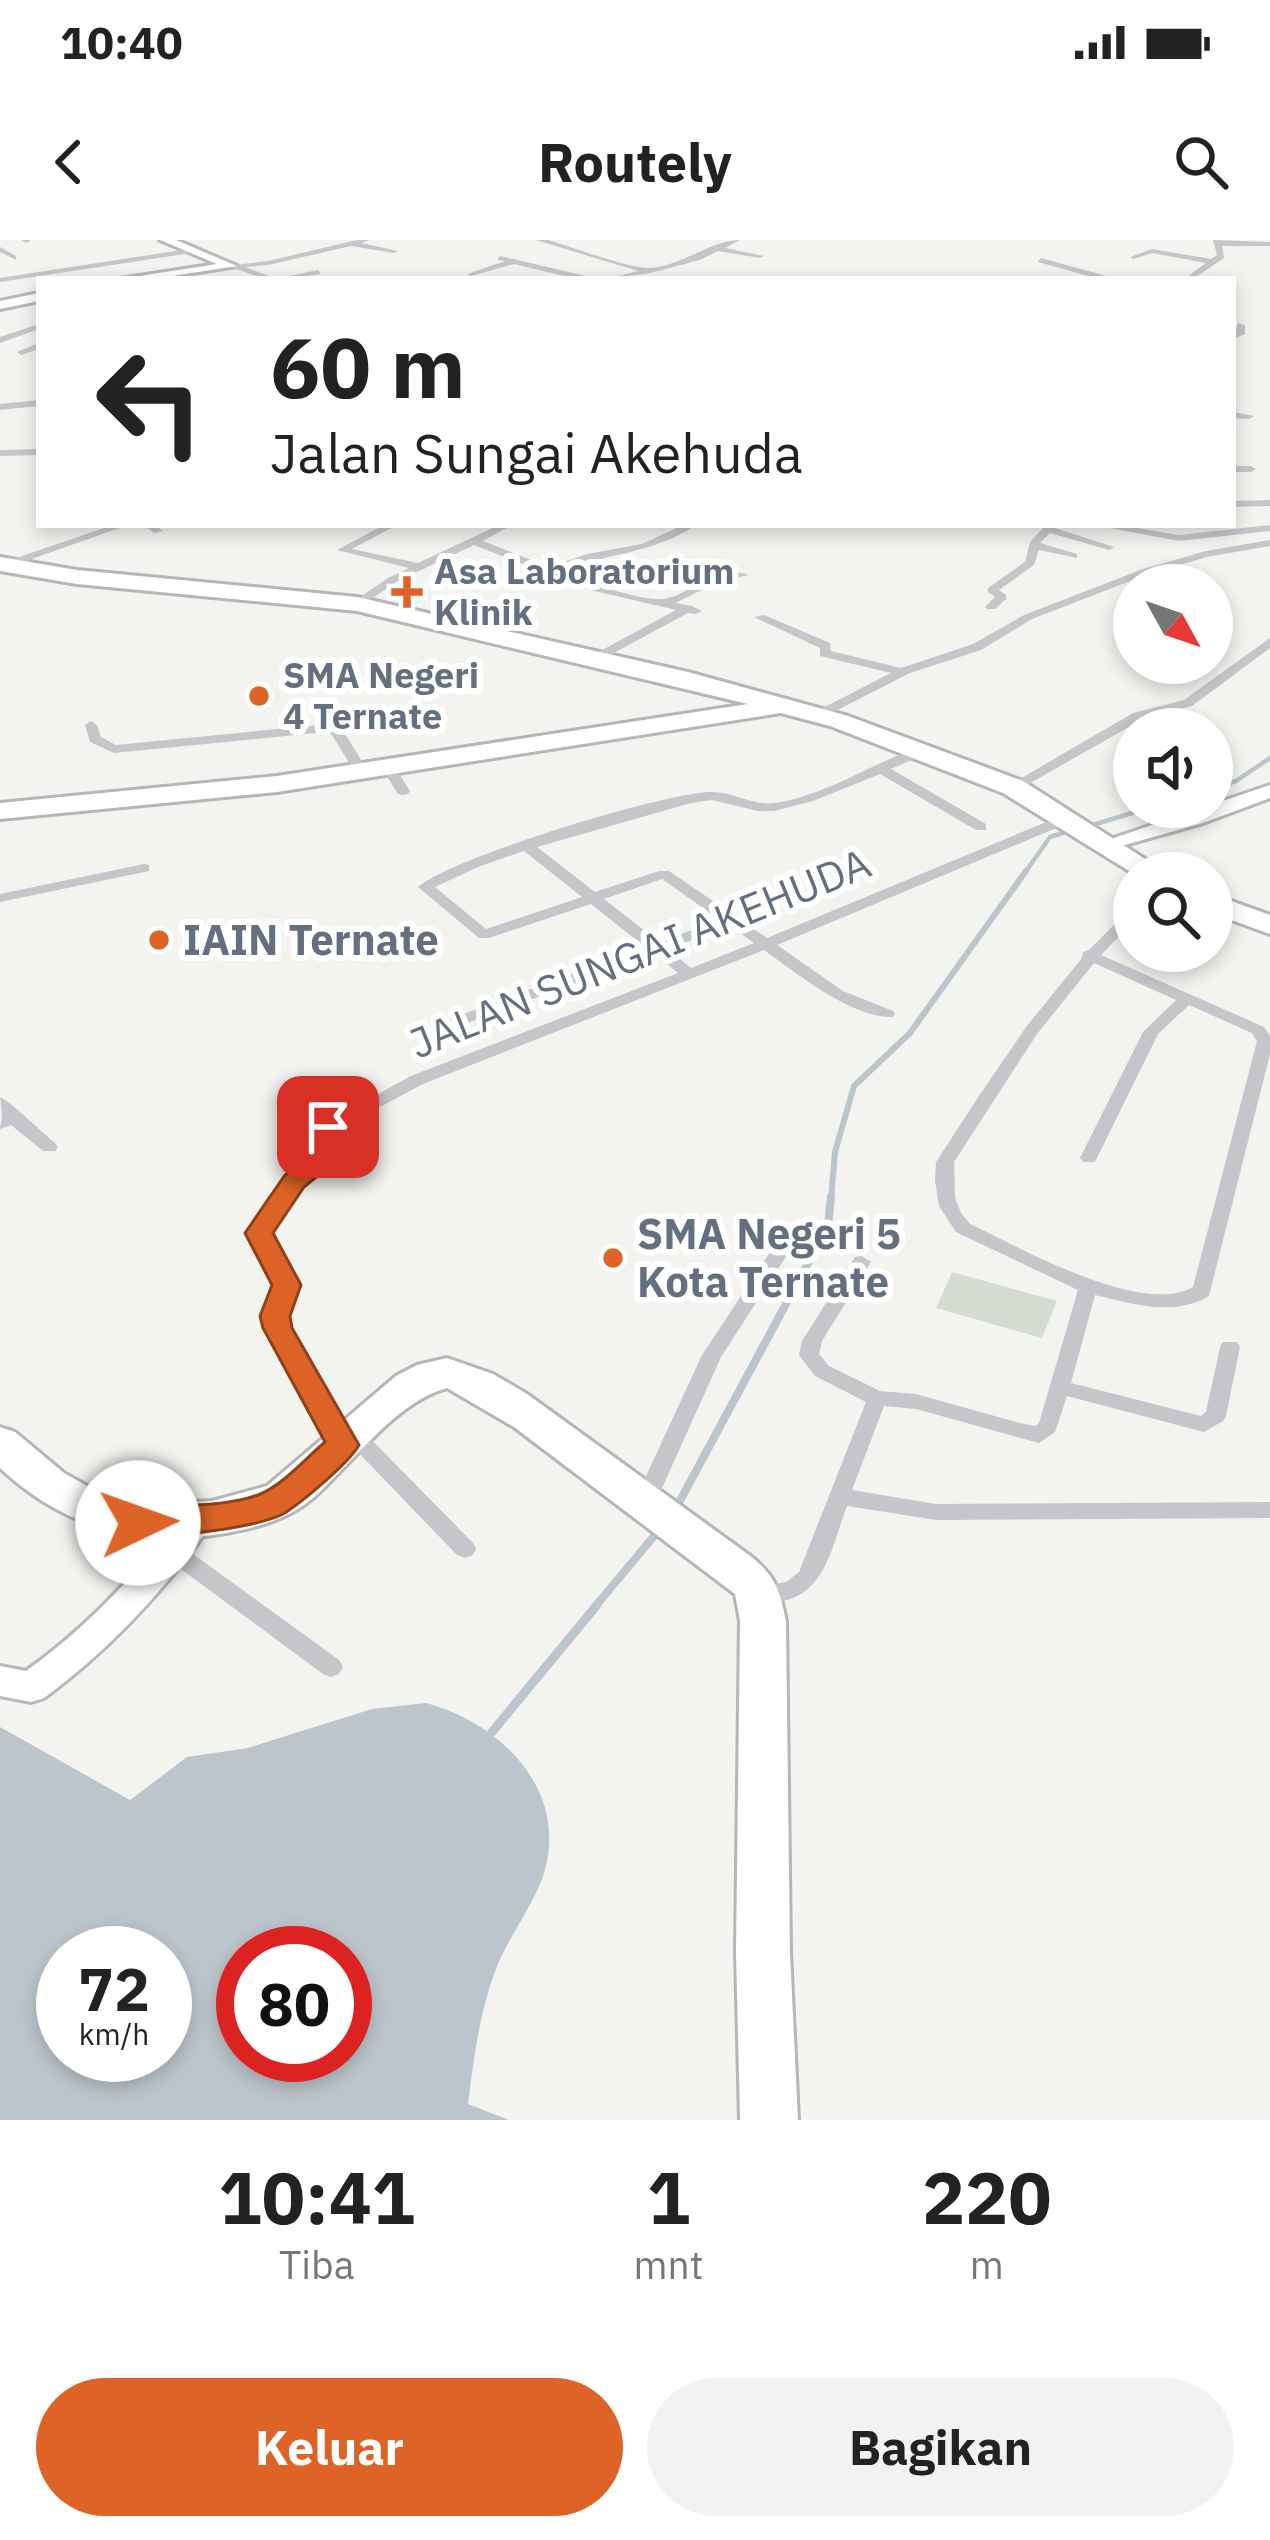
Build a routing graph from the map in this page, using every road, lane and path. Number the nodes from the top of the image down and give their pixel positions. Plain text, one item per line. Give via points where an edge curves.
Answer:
1 (166, 240) edge
2 (298, 240) edge
3 (366, 240) edge
4 (540, 240) edge
5 (736, 240) edge
6 (1258, 240) edge
7 (1218, 242) edge
8 (352, 244) junction
9 (1242, 244) junction
10 (1270, 244) edge
11 (0, 249) edge
12 (719, 249) junction
13 (194, 250) junction
14 (324, 250) junction
15 (394, 251) dead end
16 (760, 256) dead end
17 (1134, 257) dead end
18 (13, 258) dead end
19 (500, 258) dead end
20 (1041, 260) dead end
21 (514, 261) junction
22 (1213, 262) junction
23 (233, 266) junction
24 (317, 272) dead end
25 (645, 275) edge
26 (151, 276) edge
27 (264, 276) edge
28 (300, 276) edge
29 (478, 276) edge
30 (575, 276) edge
31 (1097, 276) edge
32 (1192, 276) edge
33 (0, 280) edge
34 (36, 298) edge
35 (0, 305) edge
36 (1240, 325) dead end
37 (36, 327) edge
38 (1236, 335) edge
39 (0, 340) edge
40 (36, 347) edge
41 (21, 352) dead end
42 (36, 403) edge
43 (0, 407) edge
44 (1236, 415) edge
45 (1249, 416) dead end
46 (36, 452) edge
47 (0, 453) edge
48 (1236, 469) edge
49 (1251, 470) dead end
50 (1270, 503) edge
51 (1236, 504) edge
52 (101, 528) edge
53 (386, 528) edge
54 (502, 528) edge
55 (685, 528) edge
56 (1048, 528) edge
57 (1052, 528) edge
58 (1117, 528) edge
59 (1270, 528) edge
60 (476, 542) junction
61 (1270, 543) edge
62 (1034, 545) junction
63 (1109, 547) dead end
64 (1073, 556) dead end
65 (2, 565) edge
66 (420, 567) junction
67 (550, 571) junction
68 (742, 575) dead end
69 (665, 603) junction
70 (356, 604) junction
71 (992, 607) dead end
72 (760, 617) dead end
73 (1270, 642) edge
74 (597, 658) junction
75 (902, 672) junction
76 (784, 705) junction
77 (1173, 708) edge
78 (820, 715) junction
79 (92, 725) dead end
80 (1113, 730) edge
81 (920, 751) junction
82 (880, 768) junction
83 (384, 776) junction
84 (1013, 787) junction
85 (1270, 790) edge
86 (0, 811) edge
87 (1070, 820) junction
88 (981, 827) dead end
89 (1104, 842) junction
90 (526, 845) junction
91 (1119, 852) edge
92 (144, 868) dead end
93 (0, 898) edge
94 (590, 898) junction
95 (1233, 911) edge
96 (733, 920) junction
97 (1270, 925) edge
98 (1113, 932) edge
99 (766, 944) junction
100 (656, 948) junction
101 (1088, 955) junction
102 (688, 973) junction
103 (1188, 998) junction
104 (887, 1014) dead end
105 (456, 1022) dead end
106 (330, 1094) dead end
107 (0, 1102) edge
108 (356, 1111) junction
109 (6, 1121) edge
110 (49, 1147) dead end
111 (1089, 1158) dead end
112 (789, 1238) dead end
113 (862, 1262) dead end
114 (1088, 1287) junction
115 (1230, 1346) dead end
116 (1059, 1387) junction
117 (877, 1399) junction
118 (349, 1440) junction
119 (0, 1443) edge
120 (841, 1497) junction
121 (649, 1504) junction
122 (1270, 1510) edge
123 (185, 1536) junction
124 (465, 1549) dead end
125 (761, 1595) junction
126 (331, 1667) dead end
127 (0, 1681) edge
128 (769, 2120) edge

1 - 13 street
2 - 14 street
3 - 8 street
4 - 25 street
5 - 12 street
6 - 9 street
7 - 9 street
7 - 22 street via 1221,256
8 - 14 street
8 - 15 street
9 - 10 street
11 - 18 street
12 - 16 street
12 - 25 street
13 - 23 street
13 - 33 street
14 - 23 street
17 - 22 street via 1152,250
19 - 21 street
20 - 31 street
21 - 29 street via 466,273
21 - 30 street
22 - 32 street
23 - 26 street
23 - 27 street
24 - 28 street
34 - 35 street
36 - 38 street
37 - 39 street
40 - 41 street
42 - 43 street
44 - 45 street
46 - 47 street
48 - 49 street
50 - 51 street
52 - 65 street
53 - 66 street via 342,550
54 - 60 street
55 - 67 street via 645,547
56 - 62 street
57 - 63 street
58 - 59 street via 1179,538
60 - 66 street
60 - 67 street
61 - 75 street via 1147,571
62 - 64 street
62 - 71 street via 1030,563 992,590 1002,597
65 - 70 highway
66 - 70 street
67 - 69 street
68 - 69 street
69 - 74 street via 692,610
70 - 74 highway
72 - 75 street via 825,645 824,653
73 - 77 street
74 - 76 highway
75 - 78 street
76 - 78 highway
76 - 83 highway
78 - 81 highway
79 - 83 street via 95,739 113,749 328,728
80 - 84 street
81 - 82 street
81 - 84 highway
82 - 88 street
82 - 90 street via 771,808 702,797
83 - 86 highway
84 - 87 highway
85 - 89 street
87 - 89 highway
87 - 99 street, JALAN SUNGAI AKEHUDA
89 - 91 highway
90 - 94 street
90 - 94 street via 445,873 426,891 484,935
92 - 93 street
94 - 96 street via 664,874
94 - 100 street
95 - 97 highway
96 - 99 street
96 - 100 street
98 - 101 street
99 - 102 street, JALAN SUNGAI AKEHUDA
99 - 104 street via 837,994
100 - 102 street
100 - 105 street
101 - 103 street
101 - 114 street via 972,1120 943,1178 952,1217 963,1228
102 - 108 street, JALAN SUNGAI AKEHUDA
103 - 111 street via 1151,1031
103 - 114 street via 1258,1030 1265,1041 1206,1281 1195,1298 1166,1300
106 - 108 street
107 - 109 street
108 - 118 street, JALAN SUNGAI AKEHUDA via 320,1134 328,1156 295,1181 259,1233 286,1285 278,1328
109 - 110 street
112 - 121 street via 712,1354
113 - 117 street via 809,1355 822,1371
114 - 116 street
115 - 116 street via 1216,1416 1204,1424
116 - 117 street via 1039,1435
117 - 120 street
118 - 121 highway via 404,1391 446,1372 521,1412
118 - 123 highway via 271,1505
118 - 124 street
119 - 123 highway via 44,1486 99,1516
120 - 122 street via 937,1512
120 - 125 street via 802,1585
121 - 125 highway
123 - 126 street
123 - 127 street via 113,1621 55,1670 31,1687
125 - 128 highway

